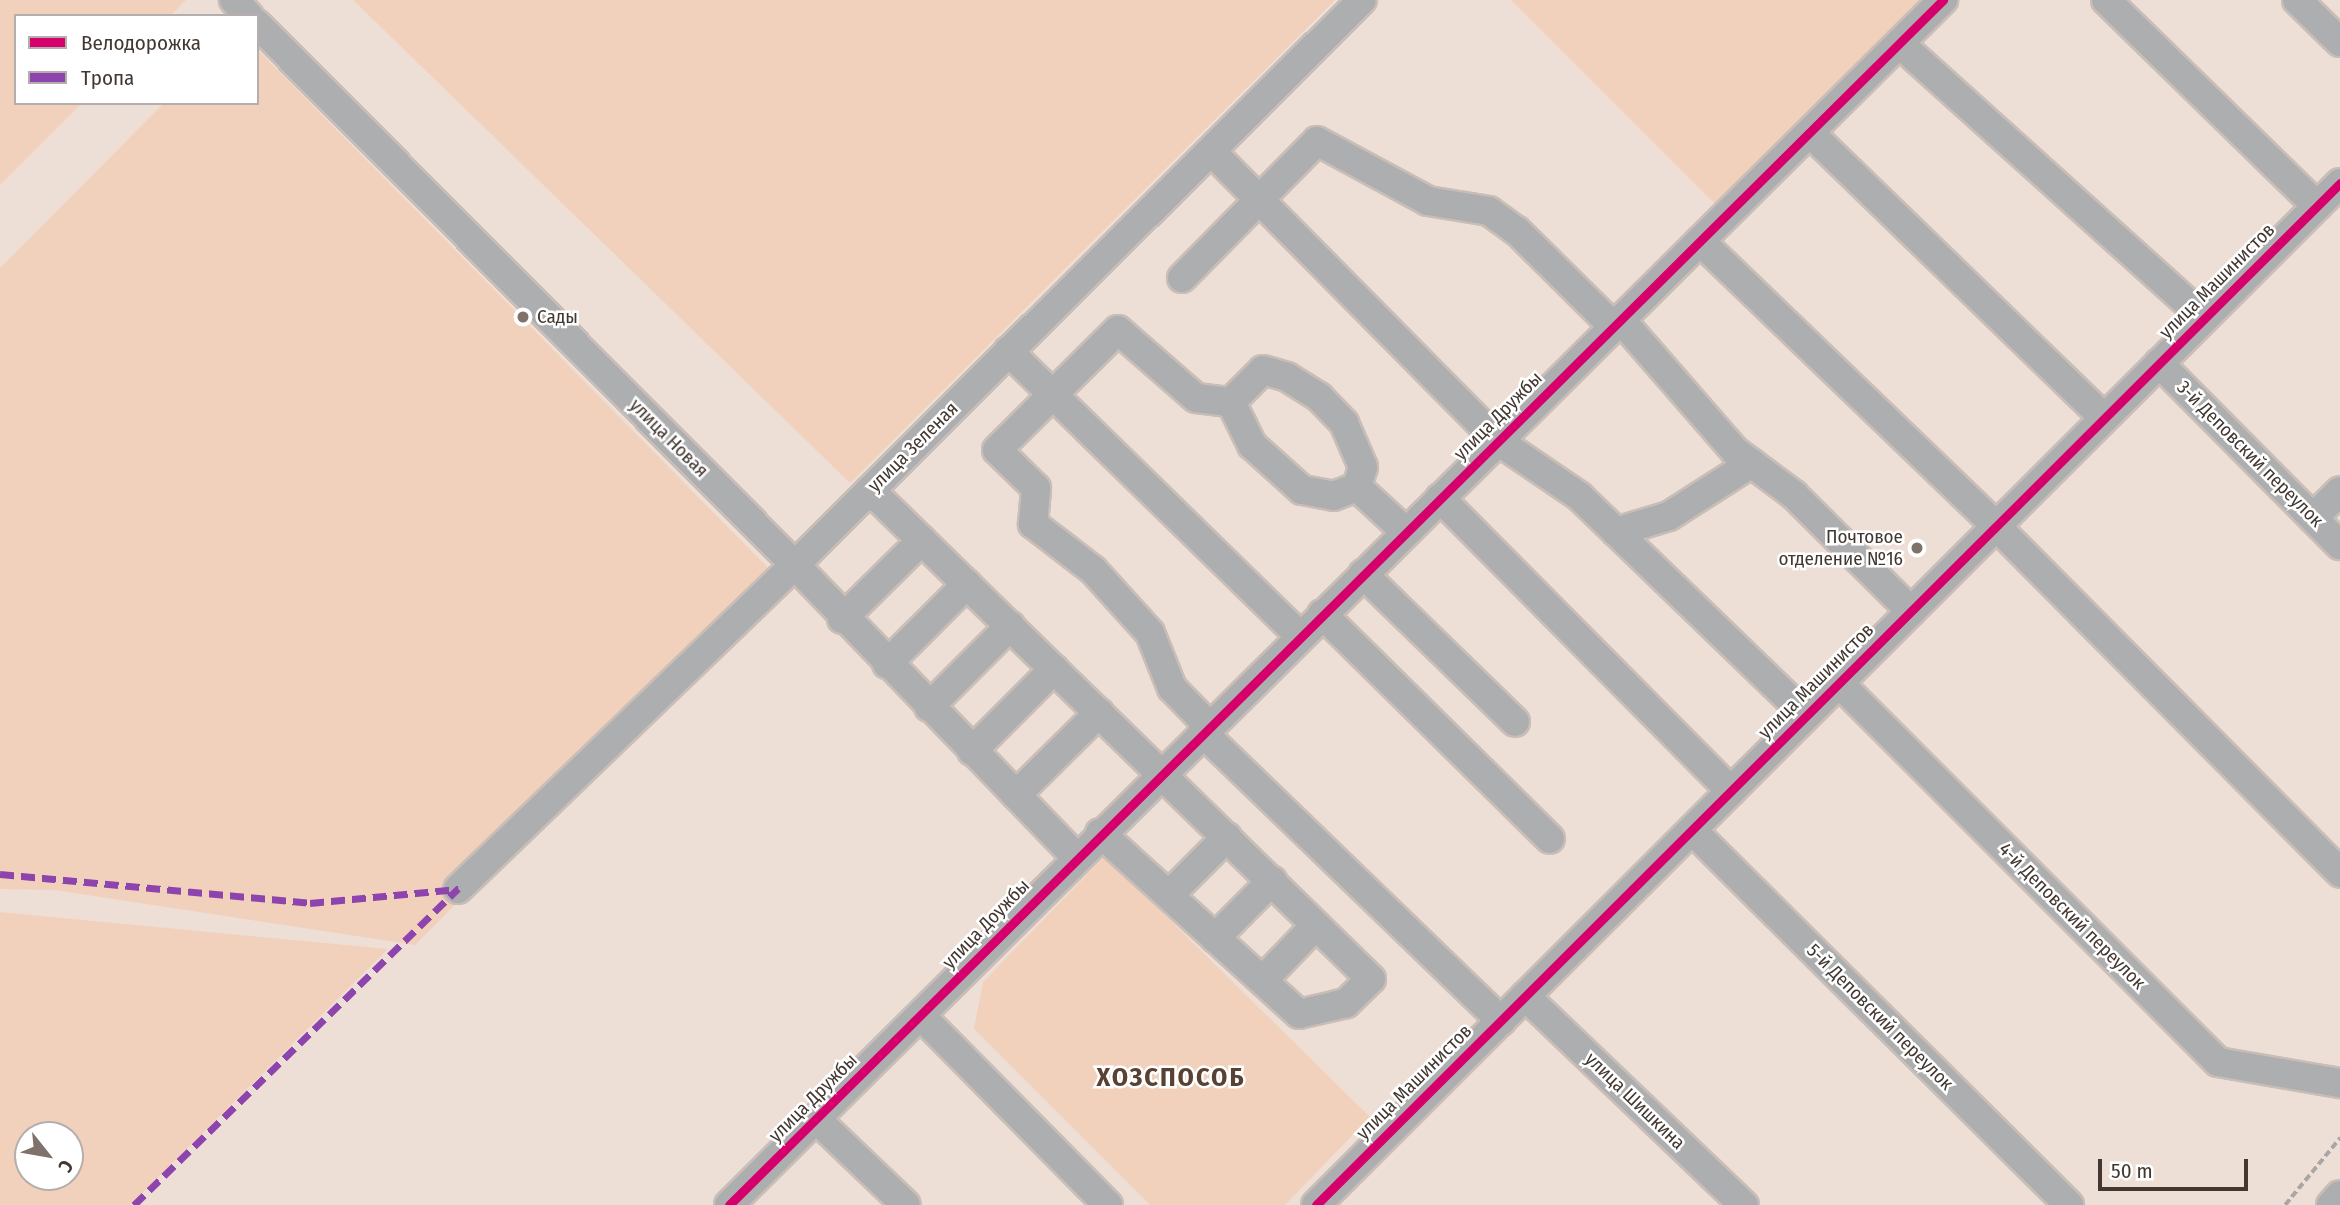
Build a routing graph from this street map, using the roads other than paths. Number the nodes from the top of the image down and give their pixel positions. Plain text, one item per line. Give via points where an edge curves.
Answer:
1 (234, 0) edge
2 (1362, 0) edge
3 (1943, 0) edge
4 (2106, 0) edge
5 (2298, 0) edge
6 (247, 14) edge
7 (259, 26) edge
8 (2340, 43) edge
9 (1900, 44) junction
10 (1810, 133) junction
11 (1211, 151) junction
12 (2340, 183) edge
13 (1262, 199) junction
14 (2317, 206) junction
15 (1700, 241) junction
16 (1182, 278) dead end
17 (2204, 318) junction
18 (1617, 323) junction
19 (1008, 351) junction
20 (2159, 363) junction
21 (1052, 394) junction
22 (1231, 402) junction
23 (2104, 418) junction
24 (1498, 441) junction
25 (1752, 463) junction
26 (1357, 487) junction
27 (870, 490) junction
28 (2340, 491) edge
29 (1440, 498) junction
30 (2313, 518) junction
31 (1996, 526) junction
32 (1406, 532) junction
33 (1616, 532) junction
34 (922, 540) junction
35 (2340, 545) edge
36 (795, 565) junction
37 (1363, 574) junction
38 (967, 584) junction
39 (1911, 611) junction
40 (1322, 614) junction
41 (842, 619) junction
42 (1010, 626) junction
43 (1300, 636) junction
44 (887, 664) junction
45 (1054, 669) junction
46 (1839, 683) junction
47 (929, 707) junction
48 (1099, 713) junction
49 (1806, 715) junction
50 (1516, 722) dead end
51 (1206, 729) junction
52 (972, 751) junction
53 (1161, 773) junction
54 (1731, 791) junction
55 (1016, 795) junction
56 (1692, 830) junction
57 (1100, 833) junction
58 (1227, 837) junction
59 (1550, 839) dead end
60 (1076, 857) junction
61 (2340, 873) edge
62 (1272, 881) junction
63 (458, 889) dead end
64 (1169, 895) junction
65 (1316, 925) junction
66 (1215, 937) junction
67 (1263, 981) junction
68 (1525, 996) junction
69 (921, 1016) junction
70 (1501, 1021) junction
71 (2340, 1083) edge
72 (817, 1119) junction
73 (2340, 1195) edge
74 (729, 1205) edge
75 (906, 1205) edge
76 (1108, 1205) edge
77 (1316, 1205) edge
78 (1744, 1205) edge
79 (2069, 1205) edge
80 (2331, 1205) edge

1 - 6 street
2 - 11 street, улица Зеленая
3 - 9 street, улица Дружбы
4 - 14 street
5 - 8 street
7 - 36 street, улица Новая
9 - 10 street, улица Дружбы
9 - 17 street
10 - 15 street, улица Дружбы
10 - 23 street
11 - 13 street
11 - 19 street, улица Зеленая
12 - 14 street, улица Машинистов
13 - 16 street
13 - 18 street via 1317,141 1428,201 1489,211
13 - 24 street
14 - 17 street, улица Машинистов
15 - 18 street, улица Дружбы
15 - 31 street
17 - 20 street, улица Машинистов
18 - 24 street, улица Дружбы
18 - 25 street
19 - 21 street
19 - 27 street, улица Зеленая
20 - 23 street, улица Машинистов
20 - 30 street, 3-й Деповский переулок
21 - 22 street via 1118,330 1196,398
21 - 43 street
21 - 51 street via 997,450 1036,488 1033,524 1093,570 1150,633 1172,688
22 - 26 street via 1252,445 1302,490 1334,496
22 - 26 street via 1263,370 1287,377 1319,397 1343,423 1363,467
23 - 31 street, улица Машинистов
24 - 29 street, улица Дружбы
24 - 33 street via 1579,496
25 - 33 street via 1669,516
25 - 39 street via 1794,495
26 - 32 street
27 - 34 street
27 - 36 street, улица Зеленая
28 - 30 street
29 - 32 street, улица Дружбы
29 - 54 street
30 - 35 street, 3-й Деповский переулок
31 - 39 street, улица Машинистов
31 - 61 street
32 - 37 street, улица Дружбы
33 - 49 street
34 - 38 street
34 - 41 street
36 - 41 street, улица Новая
36 - 63 street, улица Зеленая
37 - 40 street, улица Дружбы
37 - 50 street
38 - 42 street
38 - 44 street
39 - 46 street, улица Машинистов
40 - 43 street, улица Дружбы
40 - 59 street
41 - 44 street, улица Новая
42 - 45 street
42 - 47 street
43 - 51 street, улица Дружбы
44 - 47 street, улица Новая
45 - 48 street
45 - 52 street
46 - 49 street, улица Машинистов
46 - 71 street, 4-й Деповский переулок via 2218,1062
47 - 52 street, улица Новая
48 - 53 street
48 - 55 street
49 - 54 street, улица Машинистов
51 - 53 street, улица Дружбы
51 - 70 street
52 - 55 street, улица Новая
53 - 57 street, улица Дружбы
53 - 58 street
54 - 56 street, улица Машинистов
55 - 60 street, улица Новая
56 - 68 street, улица Машинистов
56 - 79 street, 5-й Деповский переулок
57 - 60 street, улица Дружбы
57 - 64 street
58 - 62 street
58 - 64 street
60 - 69 street, улица Доужбы
62 - 65 street
62 - 66 street
64 - 66 street
65 - 67 street
65 - 67 street via 1371,979 1346,1003 1299,1014
66 - 67 street
68 - 70 street, улица Машинистов
68 - 78 street, улица Шишкина
69 - 72 street, улица Дружбы
69 - 76 street
70 - 77 street, улица Машинистов
72 - 74 street, улица Дружбы
72 - 75 street
73 - 80 street

